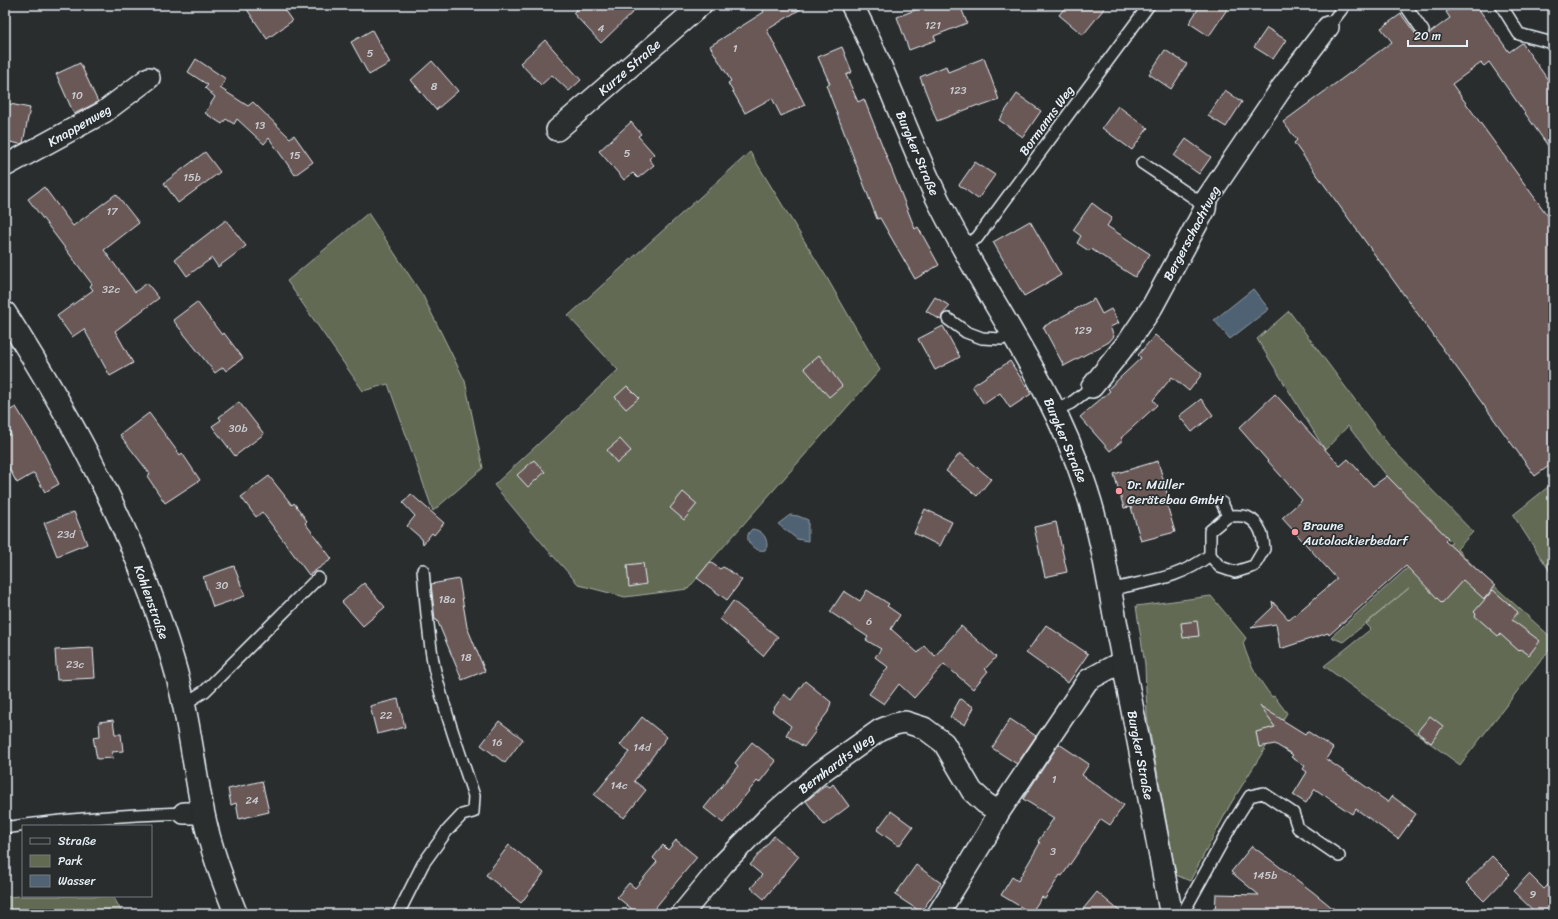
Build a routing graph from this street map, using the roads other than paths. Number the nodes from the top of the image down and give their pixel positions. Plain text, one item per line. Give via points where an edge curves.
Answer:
1 (701, 5) edge
2 (852, 5) edge
3 (1149, 5) edge
4 (1345, 5) edge
5 (1404, 5) edge
6 (1501, 5) edge
7 (1328, 27) joint
8 (1423, 31) dead end
9 (1549, 42) dead end
10 (149, 78) dead end
11 (557, 130) dead end
12 (1142, 163) dead end
13 (5, 166) edge
14 (1205, 209) junction
15 (962, 246) junction
16 (5, 313) edge
17 (948, 319) dead end
18 (1013, 331) junction
19 (1092, 387) joint
20 (1056, 410) junction
21 (1222, 503) dead end
22 (1228, 516) junction
23 (1210, 555) junction
24 (423, 570) dead end
25 (318, 578) dead end
26 (1110, 590) junction
27 (1124, 664) junction
28 (184, 704) junction
29 (999, 812) junction
30 (193, 813) junction
31 (22, 825) edge
32 (24, 825) edge
33 (5, 826) edge
34 (1338, 856) dead end
35 (236, 914) edge
36 (398, 914) edge
37 (682, 914) edge
38 (938, 914) edge
39 (1171, 914) edge
40 (1180, 914) edge

1 - 11 street, Kurze Straße
2 - 15 main road, Burgker Straße via 871,41 927,176
3 - 15 lane, Bormanns Weg via 977,238
4 - 7 lane, Bergerschachtweg
5 - 8 lane
6 - 9 lane via 1520,34
7 - 14 street, Bergerschachtweg via 1282,86 1206,200
10 - 13 street, Knappenweg via 104,112
12 - 14 lane via 1194,198
14 - 19 street, Bergerschachtweg via 1152,307
15 - 18 main road, Burgker Straße
16 - 28 main road, Kohlenstraße via 44,375 109,498 151,592
17 - 18 lane via 966,332 982,338 1002,339
18 - 20 main road, Burgker Straße
19 - 20 lane, Bergerschachtweg via 1071,403
20 - 26 main road, Burgker Straße via 1087,490
21 - 22 lane
22 - 23 lane via 1210,531
22 - 23 lane via 1248,517 1262,530 1264,549 1254,566 1235,572 1220,567
23 - 26 lane via 1194,567 1168,578
24 - 36 lane via 434,667 474,796 473,812 462,815 446,832 423,864
25 - 28 lane via 204,691
26 - 27 main road, Burgker Straße
27 - 29 street via 1112,667 1088,680
27 - 39 main road, Burgker Straße
28 - 30 main road, Kohlenstraße
29 - 37 street, Bernhardts Weg via 972,791 944,743 924,728 905,722 895,724 880,730 821,772 767,818 723,864
29 - 38 street
30 - 32 lane via 127,815
30 - 35 main road, Kohlenstraße
31 - 33 lane
34 - 40 lane via 1298,828 1293,813 1263,793 1250,796 1183,913

